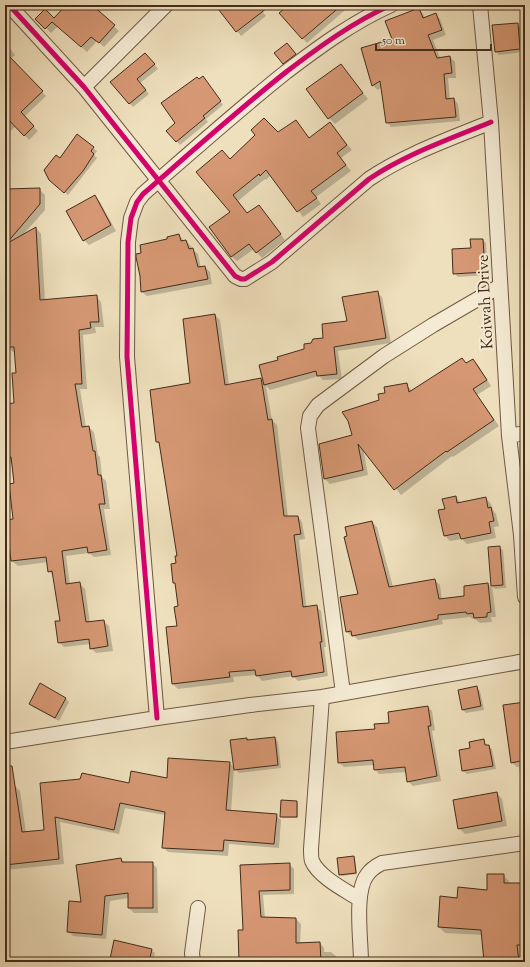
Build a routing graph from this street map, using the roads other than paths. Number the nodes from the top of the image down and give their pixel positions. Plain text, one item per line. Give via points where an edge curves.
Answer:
1 (166, 5) edge
2 (390, 5) edge
3 (480, 5) edge
4 (13, 7) edge
5 (84, 87) junction
6 (491, 122) junction
7 (159, 180) junction
8 (500, 286) junction
9 (525, 433) edge
10 (509, 436) junction
11 (525, 597) edge
12 (525, 661) edge
13 (343, 693) junction
14 (322, 697) junction
15 (157, 718) junction
16 (5, 739) edge
17 (525, 843) edge
18 (359, 899) junction
19 (198, 908) dead end
20 (193, 962) edge
21 (361, 962) edge

1 - 5 street
2 - 7 street via 312,52 252,99
3 - 6 street, Koiwah Drive
4 - 5 street
5 - 7 street
6 - 7 street via 386,168 272,262 241,280 235,276
6 - 8 street, Koiwah Drive
7 - 15 street via 137,202 131,218 128,242 127,357
8 - 10 street, Koiwah Drive
8 - 13 street via 384,356 318,405 310,416 308,428
9 - 10 street
10 - 11 street, Koiwah Drive via 521,535
12 - 13 street
13 - 14 street
14 - 15 street
14 - 18 street via 312,860 317,869 330,880
15 - 16 street
17 - 18 street via 382,863 367,874
18 - 21 street
19 - 20 street

